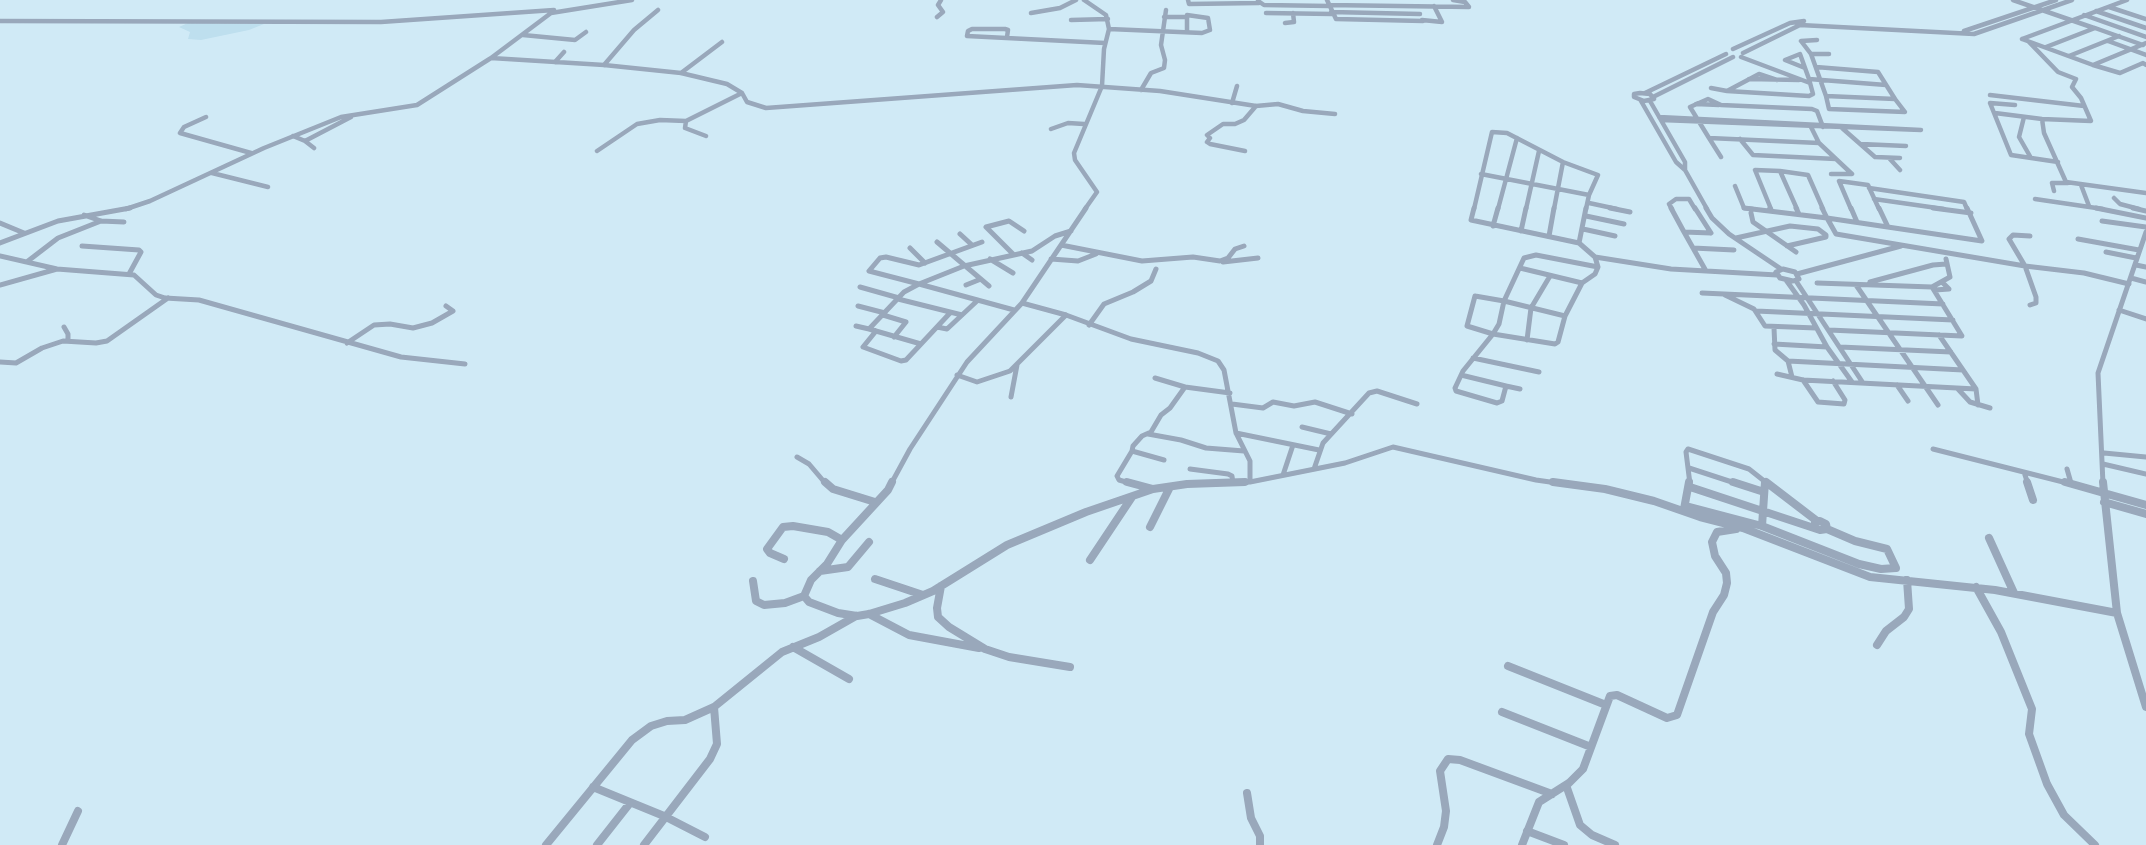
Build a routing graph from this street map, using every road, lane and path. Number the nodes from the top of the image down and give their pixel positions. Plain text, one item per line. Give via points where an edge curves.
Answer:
1 (630, 0) edge
2 (941, 0) edge
3 (1076, 0) edge
4 (1084, 0) edge
5 (1188, 0) edge
6 (1412, 0) edge
7 (1453, 0) edge
8 (2013, 0) edge
9 (2056, 0) edge
10 (2072, 0) edge
11 (2127, 0) edge
12 (1258, 2) edge
13 (1328, 3) edge
14 (1416, 6) junction
15 (1434, 6) junction
16 (2109, 6) junction
17 (2035, 8) junction
18 (566, 9) junction
19 (658, 10) dead end
20 (1166, 10) dead end
21 (2042, 10) junction
22 (2096, 10) junction
23 (2146, 11) edge
24 (1031, 13) dead end
25 (1266, 13) dead end
26 (1332, 13) junction
27 (1293, 14) junction
28 (1420, 14) junction
29 (2083, 15) junction
30 (2135, 15) junction
31 (937, 17) dead end
32 (1164, 17) junction
33 (1186, 17) junction
34 (1108, 19) junction
35 (2070, 19) junction
36 (2146, 19) edge
37 (1071, 20) dead end
38 (2000, 20) junction
39 (0, 21) edge
40 (1423, 21) junction
41 (1285, 22) dead end
42 (2008, 22) junction
43 (2095, 28) junction
44 (2146, 28) edge
45 (1109, 29) junction
46 (1922, 30) junction
47 (586, 32) dead end
48 (1163, 32) junction
49 (1187, 32) junction
50 (522, 35) junction
51 (2119, 36) junction
52 (2146, 37) edge
53 (1007, 38) junction
54 (1817, 40) dead end
55 (2107, 41) junction
56 (722, 42) dead end
57 (2029, 42) junction
58 (1105, 43) junction
59 (2145, 45) edge
60 (2045, 47) junction
61 (1733, 49) junction
62 (2130, 49) junction
63 (564, 52) dead end
64 (1726, 54) junction
65 (1811, 54) junction
66 (1829, 54) dead end
67 (1743, 55) junction
68 (2146, 55) edge
69 (2068, 56) junction
70 (1734, 57) junction
71 (491, 58) junction
72 (555, 62) junction
73 (2145, 63) edge
74 (604, 65) junction
75 (2093, 65) junction
76 (1816, 67) junction
77 (1804, 68) junction
78 (681, 73) junction
79 (1793, 75) junction
80 (1801, 80) junction
81 (1809, 81) junction
82 (1820, 82) junction
83 (1886, 85) junction
84 (1102, 86) junction
85 (1237, 86) dead end
86 (1711, 88) dead end
87 (1142, 90) junction
88 (1727, 92) junction
89 (742, 93) junction
90 (1645, 93) junction
91 (1990, 95) dead end
92 (1826, 96) junction
93 (1651, 99) junction
94 (1895, 99) junction
95 (1641, 101) junction
96 (1232, 103) junction
97 (2015, 105) dead end
98 (1256, 106) junction
99 (2084, 106) junction
100 (1995, 113) junction
101 (354, 114) junction
102 (1335, 114) dead end
103 (206, 117) dead end
104 (2024, 117) junction
105 (1660, 119) junction
106 (2042, 119) junction
107 (1698, 120) junction
108 (686, 122) junction
109 (1084, 124) junction
110 (1822, 126) junction
111 (1811, 127) junction
112 (1841, 127) junction
113 (1051, 129) dead end
114 (293, 136) junction
115 (706, 136) dead end
116 (1517, 138) junction
117 (1709, 138) junction
118 (1740, 139) junction
119 (305, 141) junction
120 (1819, 143) junction
121 (1861, 144) junction
122 (1906, 146) dead end
123 (314, 148) dead end
124 (597, 151) dead end
125 (1245, 151) dead end
126 (1539, 151) junction
127 (251, 153) junction
128 (1721, 158) dead end
129 (1889, 158) junction
130 (1900, 158) dead end
131 (2031, 158) junction
132 (1836, 159) junction
133 (1563, 162) junction
134 (2058, 162) junction
135 (1685, 170) junction
136 (1900, 170) dead end
137 (1780, 171) junction
138 (212, 173) junction
139 (1481, 174) junction
140 (1831, 174) dead end
141 (1505, 178) junction
142 (2068, 183) junction
143 (1532, 184) junction
144 (2081, 185) junction
145 (1735, 186) dead end
146 (268, 187) dead end
147 (1869, 188) junction
148 (1559, 189) junction
149 (2054, 191) dead end
150 (2146, 193) edge
151 (1589, 195) junction
152 (2114, 198) dead end
153 (2035, 199) dead end
154 (1874, 200) junction
155 (1589, 203) junction
156 (2089, 206) junction
157 (1771, 210) junction
158 (2146, 211) edge
159 (1630, 212) dead end
160 (1751, 213) dead end
161 (1971, 213) junction
162 (1800, 214) junction
163 (84, 215) junction
164 (1586, 216) junction
165 (1827, 218) junction
166 (2146, 219) edge
167 (101, 221) junction
168 (2102, 221) dead end
169 (124, 222) dead end
170 (1857, 222) junction
171 (0, 223) edge
172 (1624, 224) dead end
173 (1493, 226) junction
174 (1888, 227) junction
175 (1583, 229) junction
176 (2146, 230) edge
177 (1024, 231) dead end
178 (1071, 231) junction
179 (1521, 231) junction
180 (1684, 232) junction
181 (1766, 232) junction
182 (24, 233) junction
183 (960, 234) dead end
184 (1549, 236) junction
185 (1616, 236) dead end
186 (2030, 236) dead end
187 (1736, 238) junction
188 (2078, 239) dead end
189 (937, 242) dead end
190 (982, 242) dead end
191 (0, 243) edge
192 (1579, 243) junction
193 (972, 245) junction
194 (1061, 245) junction
195 (1905, 245) junction
196 (82, 246) dead end
197 (1244, 246) dead end
198 (1787, 246) junction
199 (910, 248) dead end
200 (1693, 248) junction
201 (1734, 250) dead end
202 (2139, 250) junction
203 (1021, 252) junction
204 (1796, 252) dead end
205 (2106, 252) dead end
206 (950, 254) junction
207 (1013, 254) junction
208 (1096, 254) junction
209 (0, 256) edge
210 (1597, 257) junction
211 (1258, 258) dead end
212 (990, 259) junction
213 (1051, 259) junction
214 (1032, 260) dead end
215 (28, 261) junction
216 (1220, 261) junction
217 (2136, 262) junction
218 (925, 263) junction
219 (964, 266) junction
220 (2025, 266) junction
221 (1598, 267) junction
222 (2146, 267) edge
223 (1520, 268) junction
224 (57, 269) junction
225 (1156, 269) dead end
226 (1706, 271) junction
227 (1779, 272) junction
228 (1013, 273) dead end
229 (129, 274) junction
230 (1797, 274) junction
231 (1550, 276) junction
232 (981, 279) junction
233 (1786, 280) junction
234 (1796, 281) junction
235 (2130, 281) junction
236 (1942, 282) junction
237 (2146, 282) edge
238 (1582, 283) junction
239 (1817, 283) dead end
240 (919, 284) junction
241 (1860, 284) junction
242 (0, 285) edge
243 (966, 285) dead end
244 (989, 286) dead end
245 (860, 287) dead end
246 (1933, 288) junction
247 (1702, 293) dead end
248 (1722, 294) junction
249 (1797, 296) junction
250 (1807, 296) junction
251 (168, 298) junction
252 (898, 298) junction
253 (1866, 299) junction
254 (977, 301) junction
255 (1504, 302) junction
256 (1022, 303) junction
257 (1943, 304) junction
258 (2030, 305) dead end
259 (446, 306) dead end
260 (858, 306) dead end
261 (1531, 308) junction
262 (1014, 310) junction
263 (2120, 310) junction
264 (1756, 311) junction
265 (950, 313) junction
266 (1808, 313) junction
267 (884, 314) junction
268 (1819, 314) junction
269 (962, 315) junction
270 (1065, 315) junction
271 (1565, 316) junction
272 (1877, 316) junction
273 (2146, 319) edge
274 (1953, 320) junction
275 (1089, 325) junction
276 (856, 326) dead end
277 (64, 327) dead end
278 (937, 327) junction
279 (1774, 328) junction
280 (1816, 328) junction
281 (869, 329) junction
282 (1829, 330) junction
283 (876, 331) junction
284 (1888, 332) junction
285 (1493, 334) junction
286 (1939, 335) junction
287 (894, 336) junction
288 (68, 340) junction
289 (1527, 340) junction
290 (347, 343) junction
291 (921, 344) junction
292 (1774, 344) junction
293 (1827, 347) junction
294 (1840, 347) junction
295 (1899, 350) junction
296 (1951, 352) junction
297 (1473, 358) junction
298 (1788, 361) junction
299 (0, 362) edge
300 (1839, 363) junction
301 (465, 364) dead end
302 (1017, 364) junction
303 (1851, 364) junction
304 (1911, 367) junction
305 (1963, 369) junction
306 (1539, 372) dead end
307 (1777, 374) dead end
308 (957, 375) junction
309 (1461, 375) junction
310 (1792, 377) junction
311 (1155, 378) dead end
312 (1803, 380) junction
313 (1833, 381) junction
314 (1852, 382) junction
315 (1863, 382) junction
316 (1897, 385) junction
317 (1506, 386) junction
318 (1185, 387) junction
319 (1925, 387) junction
320 (1520, 389) dead end
321 (1958, 389) junction
322 (1976, 389) junction
323 (1230, 393) junction
324 (1011, 397) dead end
325 (1908, 401) dead end
326 (1232, 404) junction
327 (1417, 404) dead end
328 (1938, 405) dead end
329 (1978, 405) junction
330 (1990, 408) dead end
331 (1352, 414) junction
332 (1302, 427) dead end
333 (1236, 433) junction
334 (1148, 434) junction
335 (1331, 434) junction
336 (1293, 445) junction
337 (1932, 449) dead end
338 (1319, 450) junction
339 (1132, 451) junction
340 (1244, 451) junction
341 (2104, 453) junction
342 (797, 457) dead end
343 (2146, 457) edge
344 (1164, 460) dead end
345 (2103, 464) junction
346 (1689, 468) junction
347 (1190, 469) dead end
348 (1314, 469) junction
349 (2067, 469) dead end
350 (2024, 472) junction
351 (2146, 474) edge
352 (1283, 475) junction
353 (1765, 481) junction
354 (1250, 482) junction
355 (1233, 483) junction
356 (2071, 483) junction
357 (1170, 487) junction
358 (1690, 487) junction
359 (1153, 489) junction
360 (1764, 492) junction
361 (2104, 492) junction
362 (1133, 496) junction
363 (2033, 500) dead end
364 (875, 502) junction
365 (2104, 502) junction
366 (2146, 506) edge
367 (1684, 509) junction
368 (1763, 510) junction
369 (2146, 514) edge
370 (1816, 524) junction
371 (1762, 526) junction
372 (1150, 527) dead end
373 (1743, 528) junction
374 (1989, 538) dead end
375 (842, 540) junction
376 (869, 542) dead end
377 (784, 559) dead end
378 (1090, 560) dead end
379 (820, 571) junction
380 (874, 579) dead end
381 (1906, 580) junction
382 (753, 581) dead end
383 (942, 586) junction
384 (1976, 588) junction
385 (2014, 593) junction
386 (923, 595) junction
387 (804, 596) junction
388 (869, 614) junction
389 (2117, 614) junction
390 (857, 616) junction
391 (1877, 645) dead end
392 (793, 647) junction
393 (985, 649) junction
394 (1508, 666) dead end
395 (1070, 667) dead end
396 (849, 680) dead end
397 (1606, 705) junction
398 (714, 707) junction
399 (2146, 707) edge
400 (1502, 712) dead end
401 (1591, 747) junction
402 (1566, 785) junction
403 (593, 787) junction
404 (1247, 793) dead end
405 (1552, 794) junction
406 (630, 803) junction
407 (78, 812) dead end
408 (664, 816) junction
409 (1527, 831) junction
410 (705, 837) dead end
411 (1604, 843) edge
412 (62, 845) edge
413 (546, 845) edge
414 (597, 845) edge
415 (644, 845) edge
416 (1260, 845) edge
417 (1437, 845) edge
418 (1522, 845) edge
419 (1564, 845) edge
420 (1615, 845) edge
421 (2095, 845) edge

1 - 18 street
2 - 31 street via 943,12
3 - 24 street via 1060,8
4 - 34 street via 1097,6
5 - 12 street via 1192,4
6 - 14 street
7 - 15 street via 1469,7
8 - 17 street
9 - 17 street
10 - 21 street
11 - 16 street
12 - 13 street
13 - 14 street
13 - 26 street
14 - 15 street
14 - 28 street
15 - 40 street via 1442,22
16 - 22 street
16 - 30 street
17 - 21 street
17 - 38 street
18 - 39 street via 381,22
18 - 50 street via 551,13
19 - 74 street via 634,30
20 - 32 street
21 - 35 street
21 - 42 street
22 - 29 street
22 - 44 street
23 - 30 street
25 - 27 street
26 - 27 street
26 - 28 street
26 - 40 street via 1337,19
27 - 41 street via 1294,22
28 - 40 street
29 - 35 street
29 - 52 street
30 - 36 street
32 - 33 street
32 - 48 street
33 - 49 street
33 - 49 street via 1207,16 1210,25 1209,32
34 - 37 street
34 - 45 street
35 - 43 street
35 - 57 street via 2022,39
38 - 42 street
38 - 46 street via 1968,31
42 - 46 street via 1974,34
43 - 51 street
43 - 60 street
45 - 48 street
45 - 58 street
46 - 61 street via 1801,21
46 - 67 street via 1805,24
47 - 50 street via 574,40
48 - 49 street
48 - 87 street via 1164,68 1151,73
50 - 71 street
51 - 55 street
51 - 59 street
53 - 53 street via 1005,29 972,29 967,36
53 - 58 street
54 - 65 street via 1801,41
55 - 62 street
55 - 69 street
56 - 78 street
57 - 60 street
57 - 99 street via 2058,72 2076,79 2072,87
58 - 84 street
59 - 62 street
60 - 69 street
61 - 64 street via 1724,51
61 - 67 street
62 - 68 street
62 - 75 street
63 - 72 street
64 - 70 street
64 - 90 street
65 - 66 street
65 - 76 street
67 - 70 street
67 - 79 street
69 - 75 street
70 - 93 street
71 - 72 street
71 - 101 street via 417,105
72 - 74 street
73 - 75 street via 2120,73
74 - 78 street
76 - 82 street
76 - 83 street via 1874,71
77 - 77 street via 1786,62 1785,61 1800,54
77 - 81 street
78 - 89 street via 720,82
79 - 80 street
79 - 81 street
80 - 81 street
80 - 88 street via 1749,79
81 - 82 street
81 - 88 street via 1813,94 1809,96
82 - 83 street
82 - 92 street
83 - 94 street
84 - 87 street
84 - 89 street via 1066,85 770,108 747,102
84 - 109 street
85 - 96 street
86 - 88 street
87 - 96 street
89 - 108 street
90 - 93 street
90 - 95 street via 1634,95
91 - 99 street
92 - 94 street
92 - 94 street via 1829,109 1905,112
93 - 95 street
93 - 105 street
95 - 135 street
96 - 98 street
97 - 100 street via 1991,103
98 - 102 street via 1278,104
98 - 125 street via 1244,120 1223,124 1207,135 1208,143
99 - 106 street via 2091,121
100 - 104 street
100 - 131 street via 2011,155
101 - 114 street
101 - 119 street
103 - 127 street via 184,127 180,133
104 - 106 street
104 - 131 street via 2019,137
105 - 107 street
105 - 135 street
106 - 134 street via 2044,133
107 - 110 street
107 - 110 street via 1690,107 1708,99 1721,105 1812,109 1817,111
107 - 111 street
107 - 117 street
108 - 115 street via 685,128
108 - 124 street via 660,120 637,124
109 - 113 street via 1068,123
109 - 178 street via 1074,156 1096,189
110 - 111 street
110 - 112 street
111 - 120 street
112 - 112 street via 1915,128 1921,130
112 - 121 street
114 - 119 street
114 - 127 street
116 - 126 street
116 - 139 street via 1492,132
116 - 141 street
117 - 118 street
117 - 128 street
118 - 120 street
118 - 132 street via 1753,155
119 - 123 street
120 - 132 street
121 - 122 street
121 - 129 street via 1875,157
126 - 133 street
126 - 143 street
127 - 138 street
129 - 130 street
129 - 136 street
131 - 134 street
132 - 140 street via 1852,174
133 - 148 street
133 - 151 street via 1598,175
134 - 142 street
135 - 187 street via 1712,218
137 - 157 street via 1755,170
137 - 162 street
137 - 165 street via 1808,175
138 - 146 street
138 - 163 street via 134,207
139 - 141 street
139 - 173 street via 1470,217 1473,222
141 - 143 street
141 - 173 street
142 - 144 street
142 - 149 street via 2052,183
143 - 148 street
143 - 179 street
144 - 150 street
144 - 156 street
145 - 157 street via 1744,208
147 - 154 street
147 - 161 street via 1964,202
147 - 170 street via 1864,183 1839,181
148 - 151 street
148 - 184 street
151 - 155 street
152 - 158 street
153 - 156 street
154 - 161 street
154 - 174 street
155 - 159 street
155 - 164 street
156 - 166 street
157 - 162 street
160 - 181 street via 1754,222
161 - 174 street via 1982,241
162 - 165 street
163 - 167 street
163 - 182 street
164 - 172 street
164 - 175 street
165 - 170 street
165 - 195 street via 1834,233
167 - 169 street
167 - 215 street via 58,238
168 - 176 street
170 - 174 street
171 - 182 street
173 - 179 street
175 - 185 street
175 - 192 street
176 - 202 street
177 - 207 street via 1008,221 986,227
178 - 194 street
178 - 203 street via 1032,251
179 - 184 street
180 - 180 street via 1712,233 1689,199 1677,199 1669,205
180 - 200 street
181 - 187 street
181 - 198 street
181 - 198 street via 1795,226 1826,235
182 - 191 street
183 - 193 street
184 - 192 street
186 - 220 street via 2009,239
187 - 227 street
188 - 202 street
189 - 206 street
190 - 193 street
192 - 210 street
193 - 206 street
194 - 208 street
194 - 213 street
195 - 220 street
195 - 230 street
196 - 229 street via 139,250
197 - 216 street
198 - 204 street
199 - 218 street
200 - 201 street
200 - 226 street
202 - 217 street
203 - 207 street
203 - 214 street
205 - 217 street
206 - 218 street
206 - 219 street
207 - 212 street
208 - 213 street via 1078,261
208 - 216 street via 1142,261 1192,257
209 - 215 street
210 - 221 street
210 - 226 street
211 - 216 street
212 - 219 street
212 - 228 street
213 - 256 street
215 - 224 street
217 - 222 street
217 - 235 street
218 - 240 street via 914,266 883,257 869,270
219 - 232 street
219 - 240 street
220 - 235 street
220 - 258 street via 2037,300
221 - 223 street via 1532,255 1526,256
221 - 238 street
223 - 231 street
223 - 255 street
224 - 229 street
224 - 242 street
225 - 275 street via 1151,281 1140,289 1104,304
226 - 227 street
227 - 230 street
227 - 233 street
229 - 251 street via 156,295
230 - 234 street
231 - 238 street
231 - 261 street
232 - 243 street
232 - 244 street
233 - 234 street
233 - 249 street
234 - 250 street
235 - 237 street
235 - 263 street
236 - 241 street via 1950,277 1946,262
236 - 246 street
236 - 246 street via 1949,290
238 - 271 street
239 - 241 street
240 - 252 street
240 - 254 street
241 - 246 street
241 - 253 street
245 - 252 street
246 - 257 street
247 - 248 street
248 - 249 street
248 - 264 street
249 - 250 street
249 - 266 street
250 - 253 street
250 - 268 street
251 - 288 street via 107,341
251 - 290 street via 199,300
252 - 265 street
252 - 267 street
253 - 257 street
253 - 272 street
254 - 262 street
254 - 269 street
255 - 261 street
255 - 285 street
255 - 285 street via 1474,298 1467,326
256 - 262 street
256 - 270 street
257 - 274 street
259 - 290 street via 453,311 432,323 413,328 374,325
260 - 267 street
261 - 271 street
261 - 289 street
262 - 308 street
263 - 273 street
263 - 341 street via 2098,373
264 - 266 street
264 - 279 street via 1763,325
265 - 269 street
265 - 278 street
266 - 268 street
266 - 280 street
267 - 281 street
267 - 287 street via 906,322
268 - 272 street
268 - 282 street
269 - 278 street via 947,329
270 - 275 street
270 - 302 street
271 - 289 street via 1558,342
272 - 274 street
272 - 284 street
274 - 286 street via 1962,336
275 - 323 street via 1131,339 1209,356 1222,365
276 - 281 street
277 - 288 street
278 - 291 street
279 - 280 street
279 - 292 street
280 - 293 street
281 - 283 street
282 - 284 street
282 - 294 street
283 - 287 street
283 - 291 street via 862,347 901,362
284 - 286 street
284 - 295 street
285 - 289 street
285 - 297 street
286 - 296 street
287 - 291 street
288 - 299 street via 49,345 16,363
290 - 301 street via 400,357
292 - 293 street
292 - 298 street via 1777,353
293 - 300 street
294 - 295 street
294 - 303 street
295 - 296 street
295 - 304 street
296 - 305 street
297 - 306 street
297 - 309 street
298 - 300 street
298 - 310 street
300 - 303 street
300 - 314 street
302 - 308 street via 1004,374 977,382
302 - 324 street
303 - 304 street
303 - 315 street
304 - 305 street
304 - 319 street
305 - 322 street
307 - 310 street
308 - 364 street via 888,490
309 - 317 street
309 - 317 street via 1455,388 1461,394 1501,402
310 - 312 street
311 - 318 street
312 - 313 street
312 - 313 street via 1818,402 1844,404
313 - 314 street
314 - 315 street
315 - 316 street
316 - 319 street
316 - 325 street
317 - 320 street
318 - 323 street
318 - 334 street
319 - 321 street
319 - 328 street
321 - 322 street
321 - 329 street
322 - 329 street
323 - 326 street
326 - 331 street via 1263,408 1273,402 1294,406 1315,402
326 - 333 street
327 - 331 street via 1372,392
329 - 330 street
331 - 335 street
332 - 335 street
333 - 336 street
333 - 340 street
334 - 339 street
334 - 340 street via 1206,448
335 - 338 street
336 - 338 street
336 - 352 street
337 - 350 street
338 - 348 street
339 - 344 street
339 - 359 street via 1117,478
340 - 354 street via 1250,461
341 - 343 street
341 - 345 street
342 - 364 street via 833,489
345 - 351 street
345 - 361 street
346 - 353 street via 1688,449 1746,468
346 - 358 street
346 - 360 street
347 - 355 street via 1228,474
348 - 352 street
348 - 367 street via 1393,447 1536,480 1605,489
349 - 356 street
350 - 356 street
350 - 363 street
352 - 354 street
353 - 360 street
353 - 370 street
354 - 355 street
355 - 357 street
356 - 361 street
357 - 359 street
357 - 372 street
358 - 367 street
358 - 368 street
359 - 362 street
360 - 368 street
361 - 365 street
361 - 366 street
362 - 378 street
362 - 383 street via 1007,546
364 - 375 street
365 - 369 street
365 - 389 street
367 - 371 street
367 - 373 street
368 - 370 street
368 - 371 street
370 - 371 street via 1820,530 1827,528 1855,541 1887,549 1896,568 1859,564
373 - 381 street via 1863,575
373 - 397 street via 1717,532 1712,542 1727,583 1677,714 1667,718 1617,695 1610,696
374 - 385 street
375 - 377 street via 828,532 783,527 767,549
375 - 379 street
376 - 379 street via 848,567
379 - 387 street
380 - 386 street
381 - 384 street
381 - 391 street via 1910,609
382 - 387 street via 756,601 764,605
383 - 386 street
383 - 393 street via 938,617
384 - 385 street
384 - 421 street via 2001,632 2032,709 2029,734 2047,784 2064,815
385 - 389 street
386 - 388 street
387 - 390 street via 821,607
388 - 390 street
388 - 393 street via 909,635
389 - 399 street
390 - 392 street
392 - 396 street
392 - 398 street
393 - 395 street
394 - 397 street
397 - 401 street
398 - 403 street via 686,720 651,726 632,740
398 - 408 street via 717,744 710,759
400 - 401 street
401 - 402 street via 1583,769
402 - 405 street
402 - 411 street via 1580,825
403 - 406 street
403 - 413 street
404 - 416 street
405 - 409 street via 1539,802
405 - 417 street via 1448,759 1440,771 1446,811
406 - 408 street
406 - 414 street
407 - 412 street
408 - 410 street
408 - 415 street
409 - 418 street
409 - 419 street
411 - 420 street

